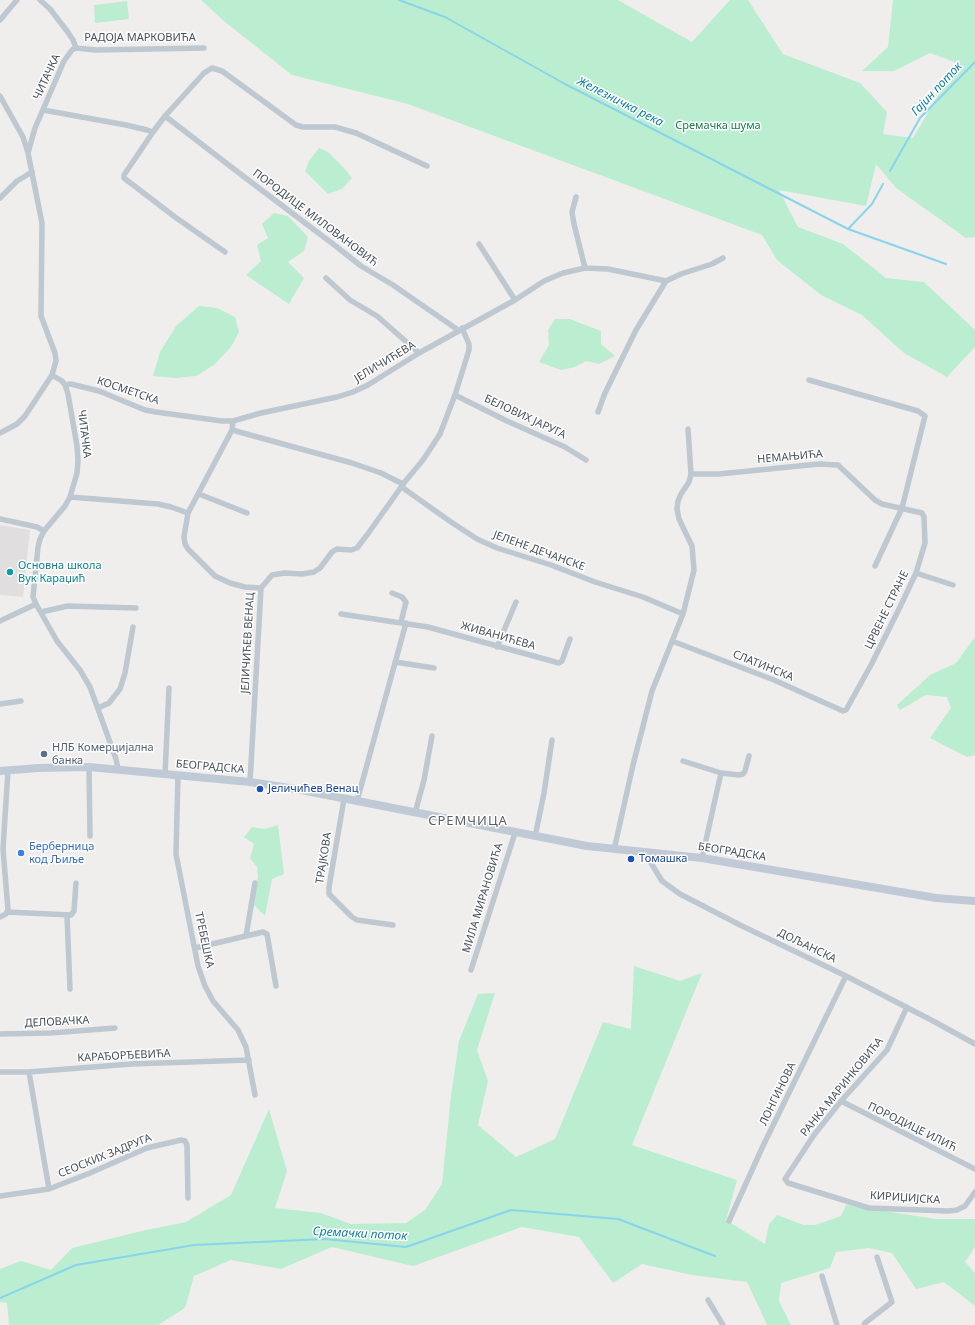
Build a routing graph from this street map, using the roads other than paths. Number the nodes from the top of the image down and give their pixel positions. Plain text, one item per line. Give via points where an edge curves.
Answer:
1 (17, 0) edge
2 (40, 0) edge
3 (0, 20) edge
4 (76, 48) junction
5 (204, 48) dead end
6 (0, 96) edge
7 (43, 110) junction
8 (165, 116) junction
9 (153, 132) junction
10 (28, 153) junction
11 (427, 166) dead end
12 (32, 172) junction
13 (576, 197) dead end
14 (0, 198) edge
15 (479, 244) dead end
16 (225, 252) dead end
17 (723, 258) dead end
18 (585, 268) junction
19 (326, 278) dead end
20 (666, 281) junction
21 (515, 300) junction
22 (460, 329) junction
23 (419, 353) junction
24 (52, 375) junction
25 (809, 380) dead end
26 (65, 385) junction
27 (455, 395) junction
28 (598, 412) dead end
29 (233, 421) junction
30 (688, 429) dead end
31 (232, 430) junction
32 (0, 433) edge
33 (586, 460) dead end
34 (692, 474) junction
35 (403, 484) junction
36 (198, 494) junction
37 (70, 497) junction
38 (902, 508) junction
39 (188, 513) junction
40 (247, 513) dead end
41 (922, 514) joint
42 (0, 519) edge
43 (44, 531) junction
44 (875, 566) dead end
45 (916, 573) junction
46 (953, 585) dead end
47 (261, 588) junction
48 (392, 594) dead end
49 (516, 602) dead end
50 (36, 604) junction
51 (136, 608) dead end
52 (40, 612) junction
53 (341, 614) dead end
54 (683, 614) junction
55 (0, 621) edge
56 (404, 623) junction
57 (133, 627) dead end
58 (570, 639) dead end
59 (672, 641) junction
60 (497, 647) junction
61 (395, 662) junction
62 (434, 668) dead end
63 (169, 688) dead end
64 (21, 701) dead end
65 (0, 704) edge
66 (98, 708) junction
67 (846, 710) joint
68 (432, 736) dead end
69 (552, 740) dead end
70 (749, 756) dead end
71 (683, 761) dead end
72 (89, 767) junction
73 (118, 769) junction
74 (4, 771) edge
75 (721, 773) junction
76 (165, 774) junction
77 (178, 775) junction
78 (250, 782) junction
79 (344, 799) junction
80 (357, 801) junction
81 (416, 813) junction
82 (515, 833) junction
83 (90, 836) dead end
84 (535, 837) junction
85 (614, 850) junction
86 (645, 852) junction
87 (702, 858) junction
88 (76, 883) dead end
89 (255, 883) dead end
90 (975, 901) edge
91 (7, 912) junction
92 (67, 915) junction
93 (0, 917) edge
94 (393, 925) dead end
95 (246, 936) junction
96 (195, 948) junction
97 (471, 970) dead end
98 (846, 976) junction
99 (276, 986) dead end
100 (70, 989) dead end
101 (907, 1007) junction
102 (115, 1028) dead end
103 (0, 1034) edge
104 (975, 1044) edge
105 (248, 1060) junction
106 (0, 1072) edge
107 (29, 1072) junction
108 (255, 1095) dead end
109 (841, 1101) junction
110 (975, 1169) edge
111 (786, 1176) joint
112 (49, 1188) junction
113 (975, 1192) edge
114 (0, 1196) edge
115 (188, 1198) dead end
116 (729, 1221) dead end
117 (877, 1257) dead end
118 (822, 1276) dead end
119 (708, 1300) dead end
120 (723, 1325) edge
121 (837, 1325) edge
122 (864, 1325) edge

1 - 3 street
2 - 4 street, ЧИТАЧКА via 73,40
4 - 5 street, РАДОЈА МАРКОВИЋА
4 - 7 street, ЧИТАЧКА via 64,61
6 - 10 street, ЧИТАЧКА via 23,137
7 - 9 street
7 - 10 street, ЧИТАЧКА
8 - 9 street
8 - 11 street via 204,73 212,68 222,71 296,125 335,127 356,133
8 - 22 street, ПОРОДИЦЕ МИЛОВАНОВИЋ via 361,266
9 - 16 street via 124,175 126,182
10 - 12 street, ЧИТАЧКА
12 - 14 street via 17,181
12 - 24 street, ЧИТАЧКА via 42,223 42,316 56,361
13 - 18 street via 572,212
15 - 21 street
17 - 20 street
18 - 20 street, ЈЕЛИЧИЋЕВА via 608,269
18 - 21 street, ЈЕЛИЧИЋЕВА via 544,281
19 - 23 street via 350,300 377,316
20 - 28 street via 636,330
21 - 22 street, ЈЕЛИЧИЋЕВА
22 - 23 street, ЈЕЛИЧИЋЕВА
22 - 27 street, ЈЕЛИЧИЋЕВ ВЕНАЦ via 469,344 469,350
23 - 29 street, ЈЕЛИЧИЋЕВА via 353,392
24 - 26 street
24 - 32 street via 25,416 17,424
25 - 38 street via 918,411 925,416
26 - 29 street, КОСМЕТСКА via 71,384 99,391 145,410
26 - 37 street, ЧИТАЧКА via 78,454 77,473
27 - 33 street, БЕЛОВИХ ЈАРУГА via 565,447
27 - 35 street, ЈЕЛИЧИЋЕВ ВЕНАЦ via 440,434
29 - 31 street
30 - 34 street
31 - 35 street via 352,463
31 - 36 street
34 - 38 street, НЕМАЊИЋА via 833,464 844,469 875,500
34 - 54 street via 678,501 677,509 692,546 694,561
35 - 47 street, ЈЕЛИЧИЋЕВ ВЕНАЦ via 357,548 332,552 314,572 272,575
35 - 54 street, ЈЕЛЕНЕ ДЕЧАНСКЕ via 404,488 451,522 497,548 643,597
36 - 39 street
36 - 40 street
37 - 39 street via 158,504
37 - 43 street, ЧИТАЧКА
38 - 41 street, НЕМАЊИЋА
38 - 44 street
39 - 47 street via 184,537 188,548 215,576 245,587
41 - 45 street, ЦРВЕНЕ СТРАНЕ via 925,543
42 - 43 street via 37,527
43 - 50 street, ЧИТАЧКА via 38,547 33,591
45 - 46 street
45 - 67 street, ЦРВЕНЕ СТРАНЕ
47 - 78 street, ЈЕЛИЧИЋЕВ ВЕНАЦ
48 - 56 street via 402,597 406,602
49 - 60 street
50 - 52 street, ЧИТАЧКА
50 - 55 street
51 - 52 street via 68,606
52 - 66 street, ЧИТАЧКА via 86,679
53 - 56 street, ЖИВАНИЋЕВА
54 - 59 street
56 - 60 street, ЖИВАНИЋЕВА via 428,627
56 - 61 street
57 - 66 street via 120,690 109,703
58 - 60 street, ЖИВАНИЋЕВА via 559,663
59 - 67 street, СЛАТИНСКА via 774,680 843,711
59 - 85 street via 652,691
61 - 62 street
61 - 80 street
63 - 76 street
64 - 65 street
66 - 73 street, ЧИТАЧКА
68 - 81 street
69 - 84 street
70 - 75 street via 743,774
71 - 75 street
72 - 73 main road, БЕОГРАДСКА
72 - 74 main road, БЕОГРАДСКА
72 - 83 street
73 - 76 main road, БЕОГРАДСКА
74 - 91 street via 3,848
75 - 87 street
76 - 77 main road, БЕОГРАДСКА
77 - 78 main road, БЕОГРАДСКА
77 - 96 street, ТРЕБЕШКА via 176,854
78 - 79 main road, БЕОГРАДСКА
79 - 80 main road, БЕОГРАДСКА
79 - 94 street, ТРАЈКОВА via 329,894 352,918
80 - 81 main road, БЕОГРАДСКА
81 - 82 main road, БЕОГРАДСКА
82 - 84 main road, БЕОГРАДСКА
82 - 97 street, МИЛА МИРАНОВИЋА
84 - 85 main road, БЕОГРАДСКА
85 - 86 main road, БЕОГРАДСКА
86 - 87 main road, БЕОГРАДСКА
86 - 98 street, ДОЉАНСКА via 662,881 680,894
87 - 90 main road, БЕОГРАДСКА via 936,898
88 - 92 street via 74,912
89 - 95 street
91 - 92 street
91 - 93 street
92 - 100 street
95 - 96 street
95 - 99 street via 263,932 267,934
96 - 105 street, ТРЕБЕШКА via 205,986 213,1001 238,1030 246,1047
98 - 101 street, ДОЉАНСКА
98 - 116 street, ЛОНГИНОВА
101 - 104 street, ДОЉАНСКА
101 - 109 street, РАНКА МАРИНКОВИЋА via 887,1050
102 - 103 street, ДЕЛОВАЧКА
105 - 107 street, КАРАЂОРЂЕВИЋА via 131,1064
105 - 108 street, ТРЕБЕШКА
106 - 107 street, КАРАЂОРЂЕВИЋА
107 - 112 street
109 - 110 street, ПОРОДИЦЕ ИЛИЋ
109 - 111 street, РАНКА МАРИНКОВИЋА
111 - 113 street, КИРИЏИЈСКА via 788,1183 870,1208 953,1210 962,1208
112 - 114 street, СЕОСКИХ ЗАДРУГА
112 - 115 street, СЕОСКИХ ЗАДРУГА via 90,1174 147,1148 181,1140 188,1145
117 - 122 street via 892,1302
118 - 121 street
119 - 120 street

